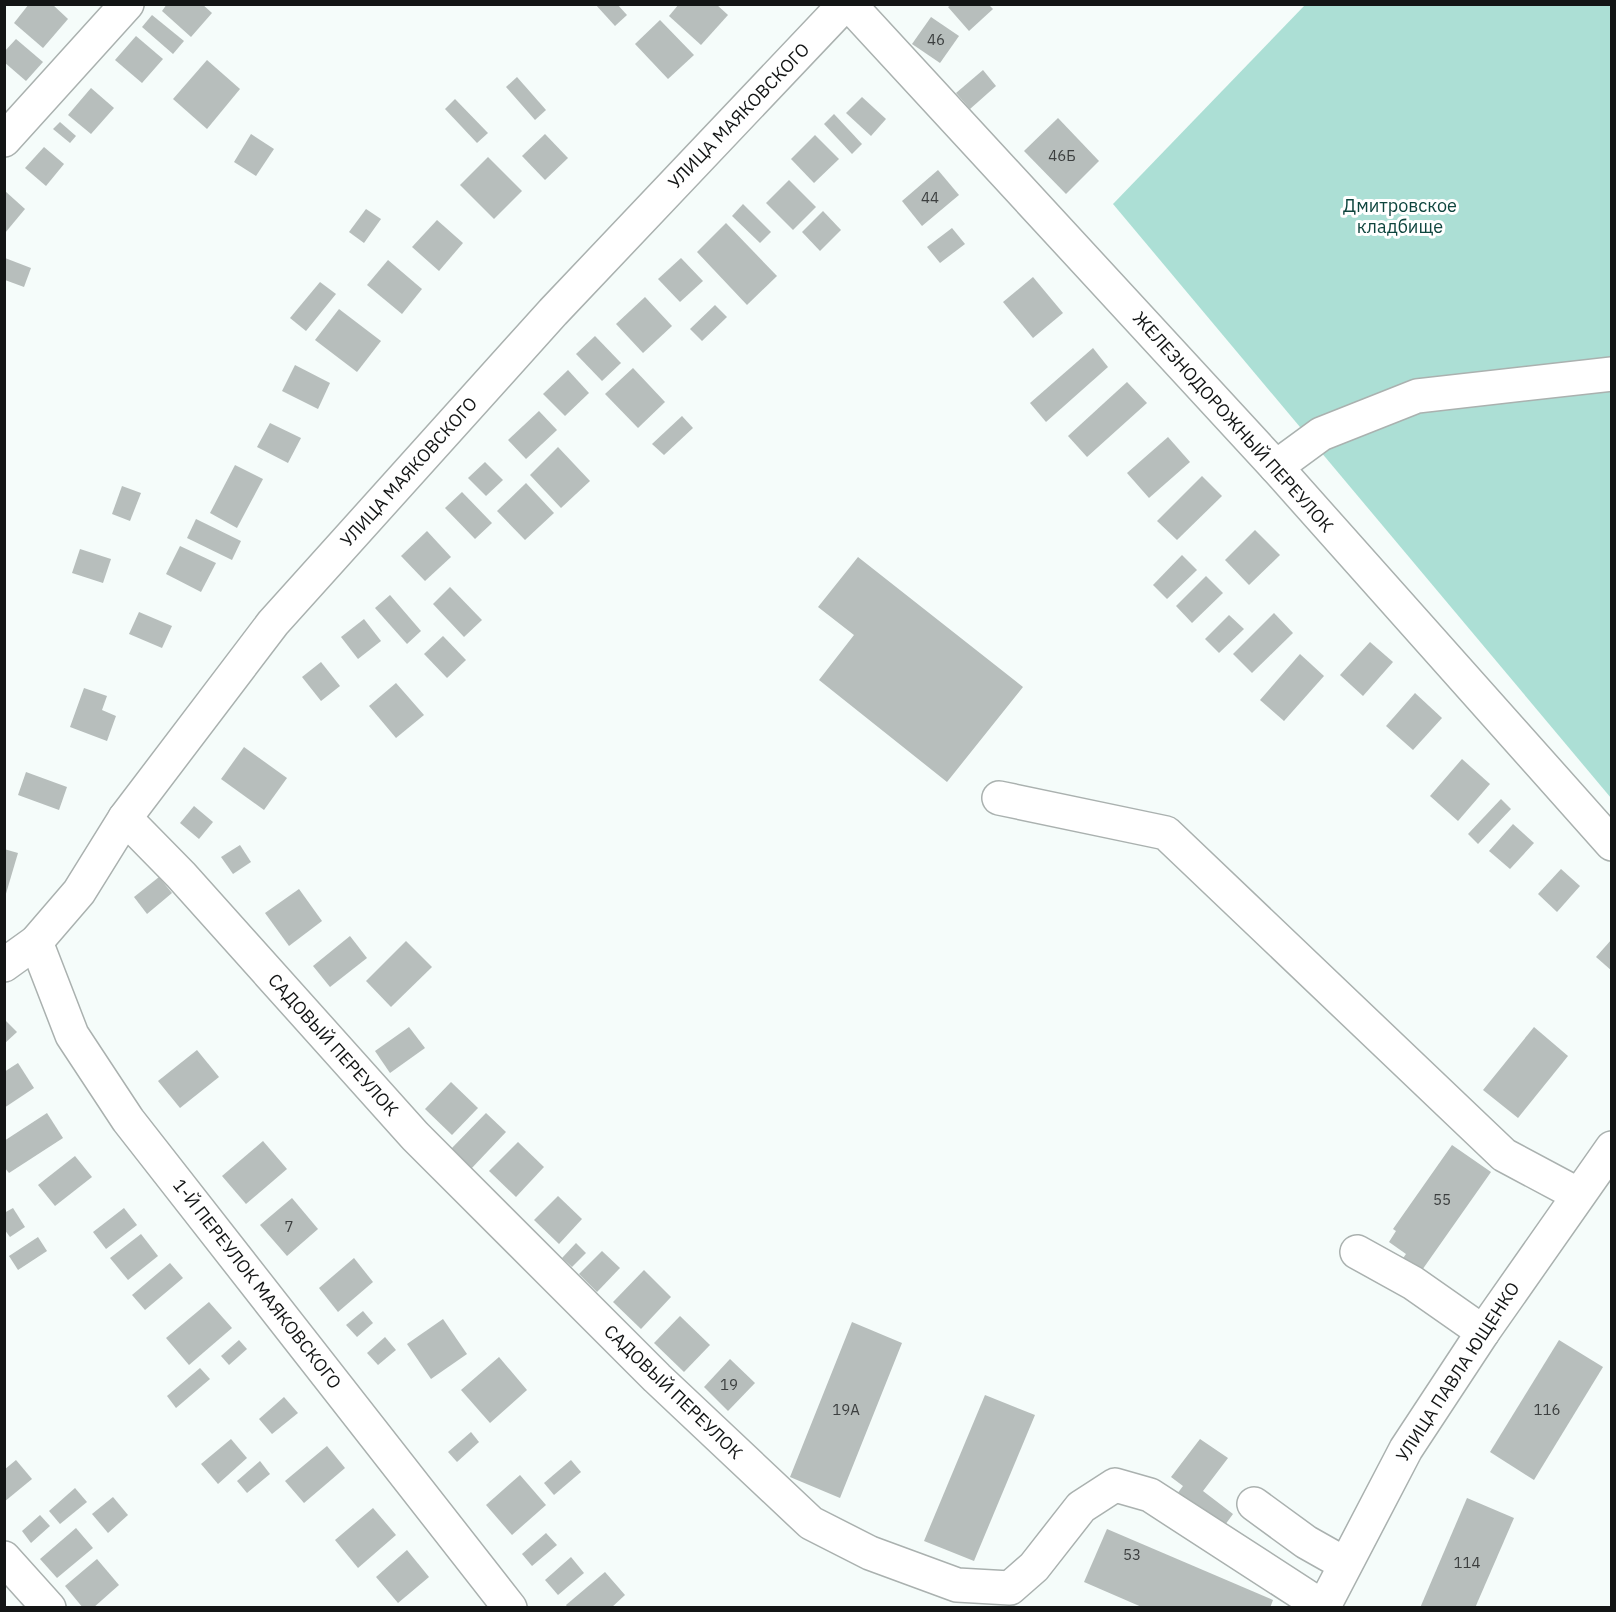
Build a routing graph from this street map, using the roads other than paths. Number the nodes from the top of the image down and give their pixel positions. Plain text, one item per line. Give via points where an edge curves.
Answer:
1 (127, 4) edge
2 (847, 4) edge
3 (4, 140) edge
4 (1607, 367) edge
5 (1276, 466) junction
6 (999, 798) dead end
7 (125, 818) junction
8 (1611, 844) edge
9 (36, 942) junction
10 (4, 965) edge
11 (1611, 1148) edge
12 (1578, 1194) junction
13 (1357, 1252) dead end
14 (1483, 1332) junction
15 (1254, 1504) dead end
16 (4, 1558) edge
17 (1345, 1564) junction
18 (1323, 1607) edge
19 (49, 1608) edge
20 (510, 1608) edge

1 - 3 street
2 - 5 street, ЖЕЛЕЗНОДОРОЖНЫЙ ПЕРЕУЛОК
2 - 7 street, УЛИЦА МАЯКОВСКОГО via 553,312 273,623
4 - 5 street via 1417,396 1321,434
5 - 8 street, ЖЕЛЕЗНОДОРОЖНЫЙ ПЕРЕУЛОК
6 - 12 street via 1166,833 1504,1155
7 - 9 street, УЛИЦА МАЯКОВСКОГО via 79,892
7 - 18 street, САДОВЫЙ ПЕРЕУЛОК via 415,1136 657,1378 811,1523 870,1553 957,1585 1010,1588 1034,1567 1081,1507 1115,1485 1150,1495
9 - 10 street, УЛИЦА МАЯКОВСКОГО
9 - 20 street, 1-Й ПЕРЕУЛОК МАЯКОВСКОГО via 72,1035 128,1120
11 - 12 street, УЛИЦА ПАВЛА ЮЩЕНКО
12 - 14 street, УЛИЦА ПАВЛА ЮЩЕНКО
13 - 14 street via 1413,1283
14 - 17 street, УЛИЦА ПАВЛА ЮЩЕНКО via 1406,1449
15 - 17 street via 1306,1542
16 - 19 street
17 - 18 street, УЛИЦА ПАВЛА ЮЩЕНКО

